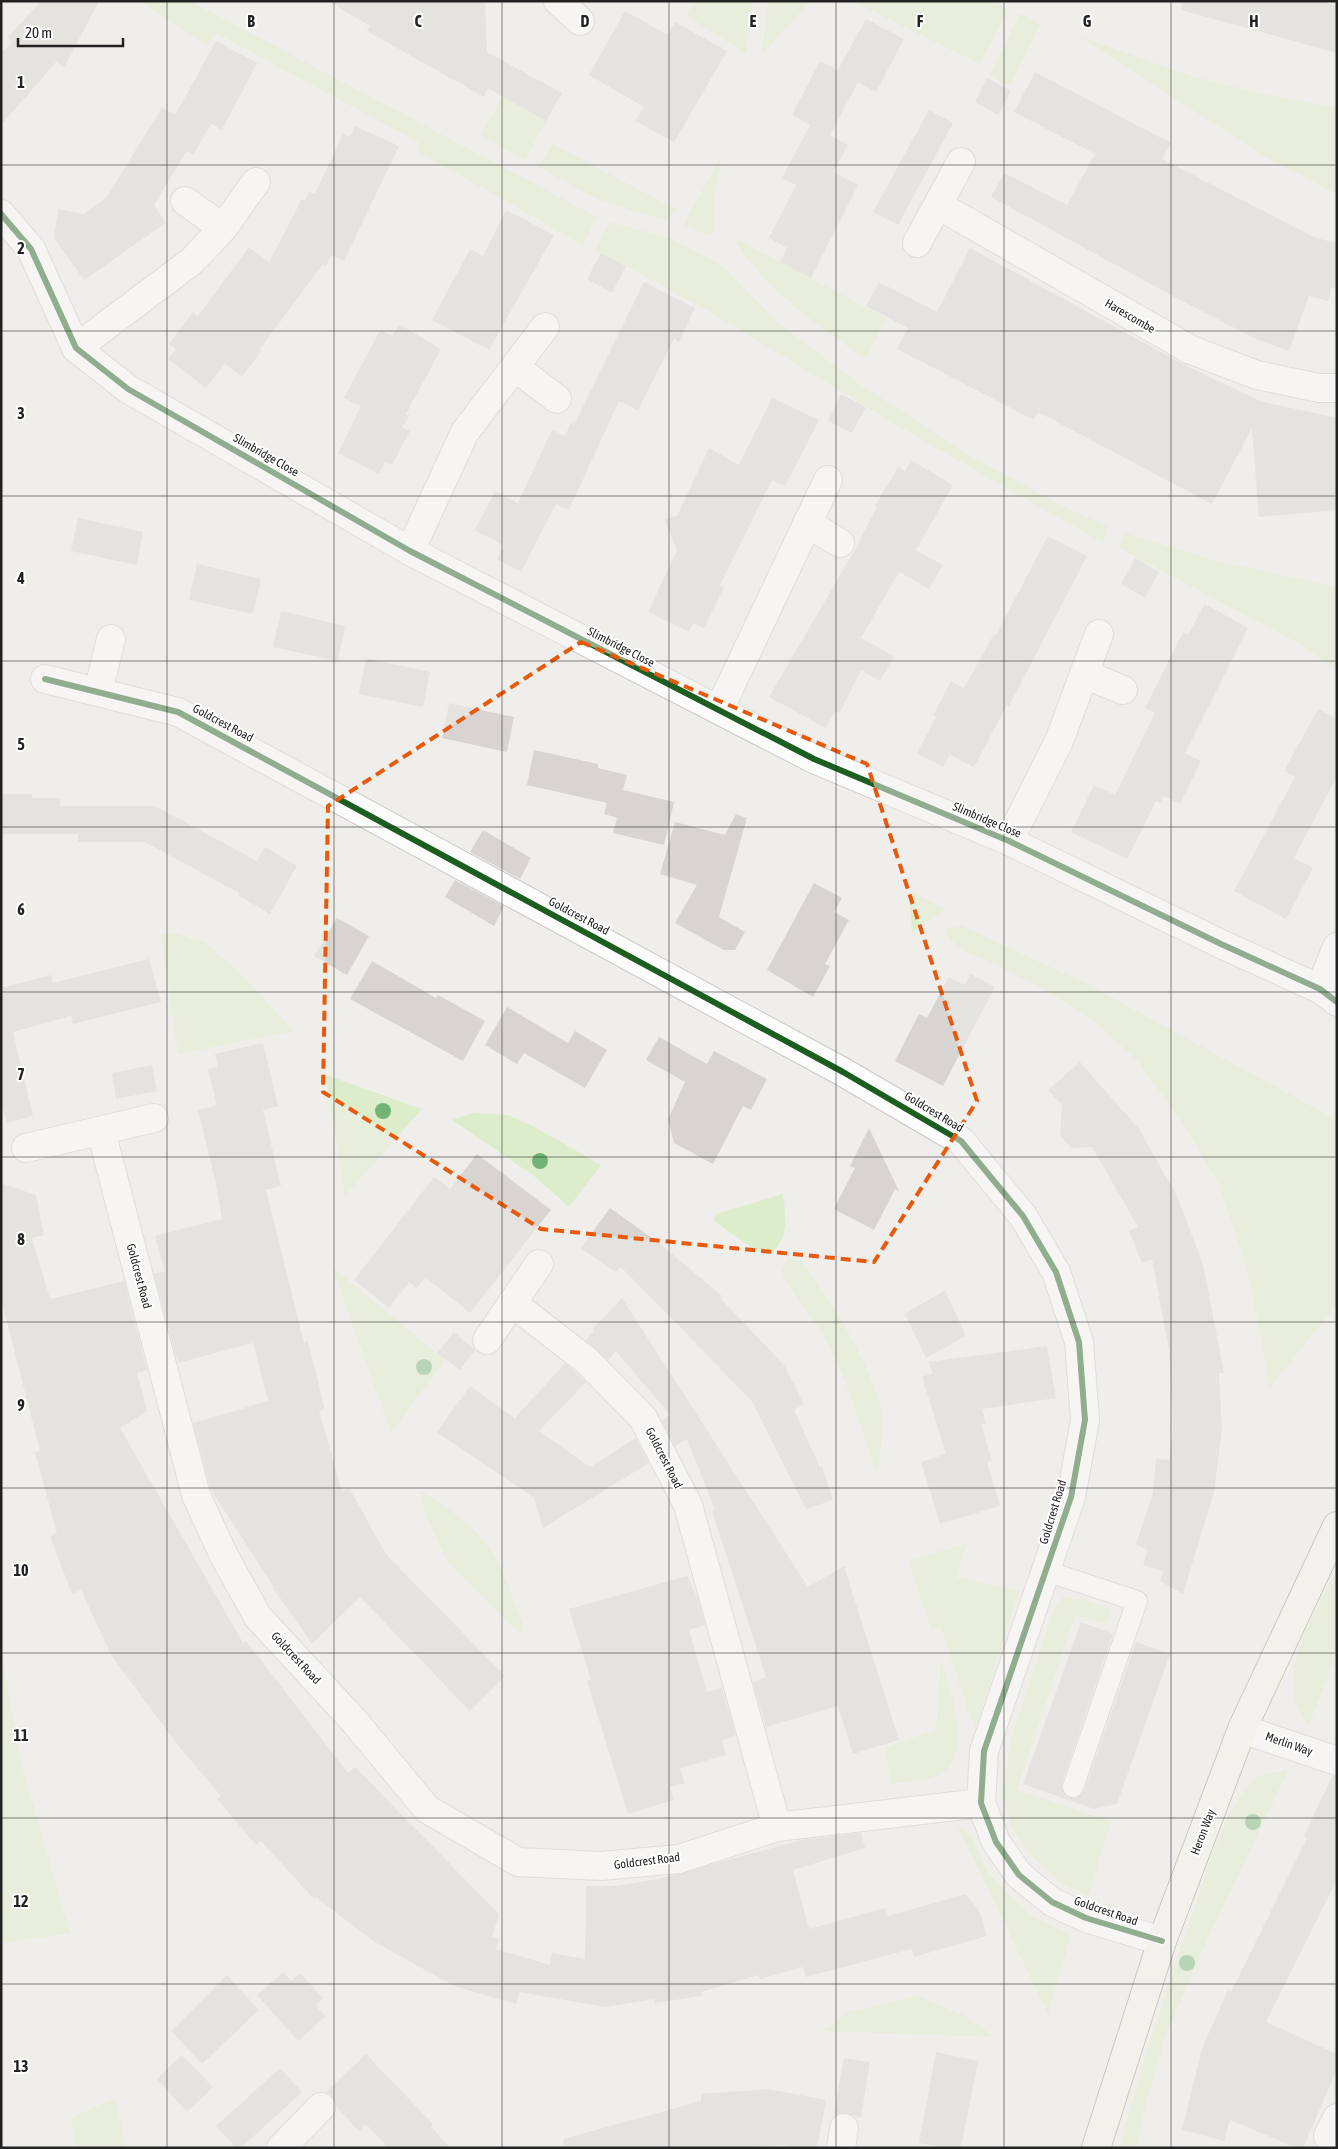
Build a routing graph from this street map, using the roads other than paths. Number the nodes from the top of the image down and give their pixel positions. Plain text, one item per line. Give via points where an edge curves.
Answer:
1 (558, 1) edge
2 (580, 21) dead end
3 (961, 162) dead end
4 (256, 182) dead end
5 (185, 202) dead end
6 (938, 205) junction
7 (1, 214) edge
8 (223, 228) junction
9 (917, 243) dead end
10 (546, 327) dead end
11 (76, 348) junction
12 (515, 367) junction
13 (1337, 388) edge
14 (557, 399) dead end
15 (828, 480) dead end
16 (807, 523) junction
17 (840, 542) dead end
18 (410, 551) junction
19 (1099, 634) dead end
20 (110, 639) dead end
21 (1084, 674) junction
22 (44, 679) dead end
23 (1123, 690) dead end
24 (98, 692) junction
25 (719, 710) junction
26 (1009, 841) junction
27 (1337, 946) edge
28 (1331, 994) edge
29 (154, 1118) dead end
30 (101, 1131) junction
31 (26, 1148) dead end
32 (539, 1264) dead end
33 (512, 1303) junction
34 (487, 1340) dead end
35 (1337, 1526) edge
36 (1046, 1571) junction
37 (1242, 1728) junction
38 (1337, 1761) edge
39 (1072, 1787) dead end
40 (981, 1803) junction
41 (777, 1826) junction
42 (1162, 1940) junction
43 (322, 2107) dead end
44 (280, 2148) edge
45 (1096, 2148) edge

1 - 2 street
3 - 6 street
4 - 8 street
5 - 8 street
6 - 9 street
6 - 13 street, Harescombe via 1191,350 1257,375 1319,388
7 - 11 street, Slimbridge Close via 32,249
8 - 11 street via 192,262
10 - 12 street
11 - 18 street, Slimbridge Close via 128,388
12 - 14 street
12 - 18 street via 465,432
15 - 16 street
16 - 17 street
16 - 25 street
18 - 25 street, Slimbridge Close
19 - 21 street, Slimbridge Close
20 - 24 street
21 - 23 street
21 - 26 street, Slimbridge Close via 1059,741
22 - 24 street, Goldcrest Road
24 - 36 street, Goldcrest Road via 178,712 843,1072 961,1141 1023,1216 1056,1272 1079,1342 1085,1420 1071,1497
25 - 26 street, Slimbridge Close via 814,759
26 - 28 street, Slimbridge Close
27 - 28 street, Slimbridge Close
29 - 30 street
30 - 31 street
30 - 41 street, Goldcrest Road via 196,1495 224,1556 258,1617 355,1722 427,1810 518,1862 601,1866 679,1859
32 - 33 street
33 - 34 street
33 - 41 street, Goldcrest Road via 586,1360 643,1418 688,1506
35 - 37 street, Heron Way
36 - 39 lane via 1137,1601
36 - 40 street, Goldcrest Road via 984,1751
37 - 38 street, Merlin Way
37 - 42 street, Heron Way
40 - 41 street, Goldcrest Road
40 - 42 street, Goldcrest Road via 996,1842 1019,1875 1052,1902 1086,1918
42 - 45 street, Heron Way
43 - 44 street

